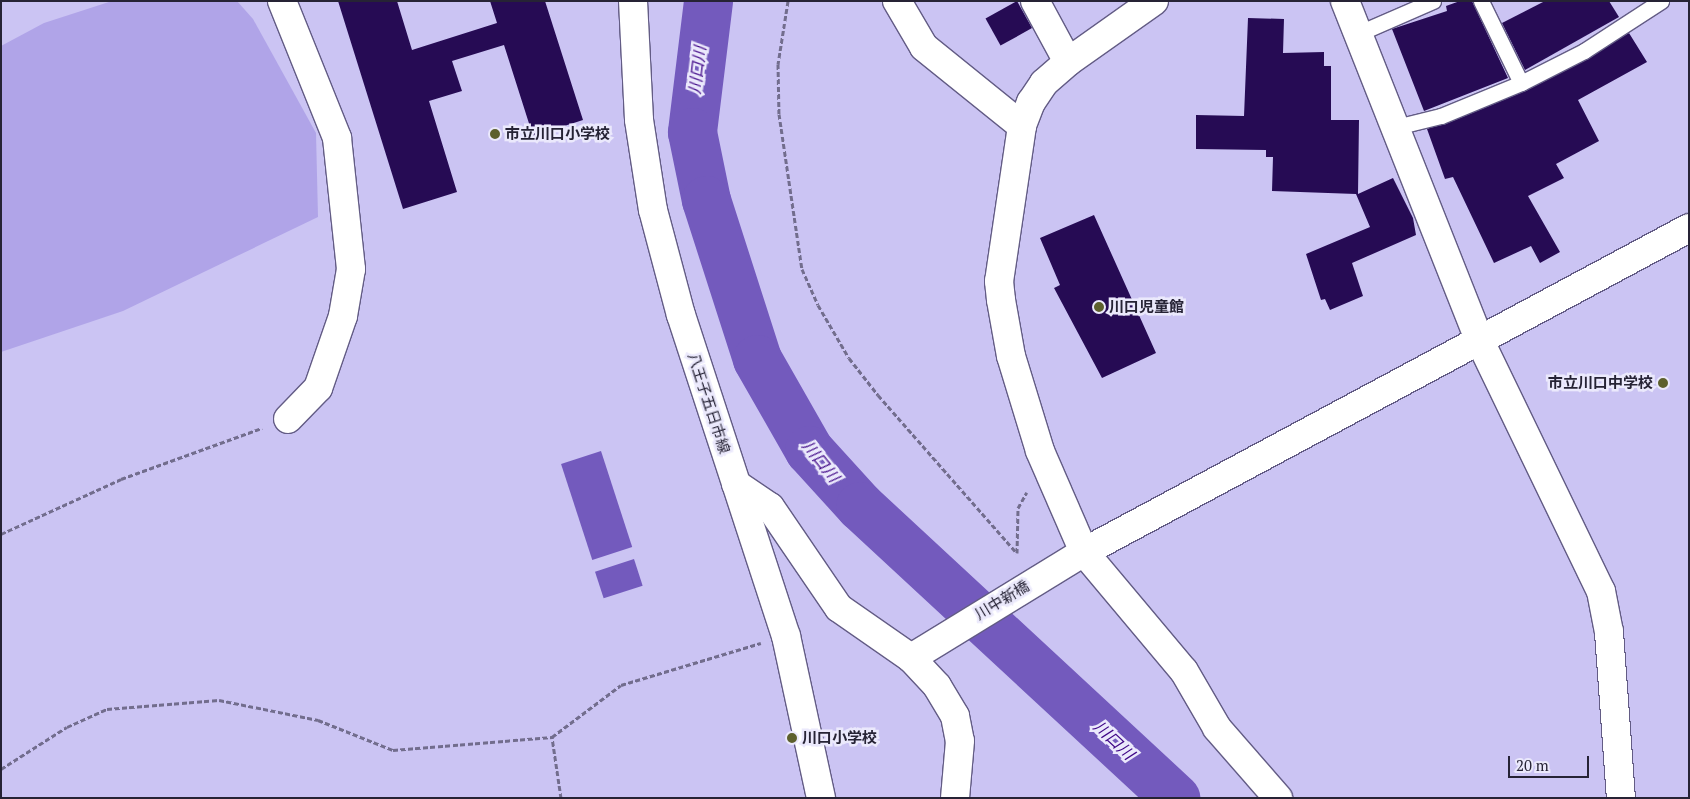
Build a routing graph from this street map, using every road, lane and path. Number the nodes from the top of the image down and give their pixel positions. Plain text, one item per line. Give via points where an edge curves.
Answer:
1 (282, 1) edge
2 (632, 1) edge
3 (788, 1) edge
4 (897, 1) edge
5 (1035, 1) edge
6 (1154, 1) edge
7 (1345, 1) edge
8 (1433, 1) edge
9 (1482, 1) edge
10 (1661, 1) edge
11 (1357, 34) junction
12 (1068, 62) junction
13 (1521, 83) junction
14 (1022, 126) junction
15 (1392, 128) junction
16 (1689, 228) edge
17 (1479, 339) junction
18 (288, 419) joint
19 (1052, 479) junction
20 (736, 484) junction
21 (1, 534) edge
22 (1084, 552) junction
23 (786, 636) junction
24 (911, 658) junction
25 (552, 737) junction
26 (1, 769) edge
27 (561, 798) edge
28 (821, 798) edge
29 (955, 798) edge
30 (1278, 798) edge
31 (1621, 798) edge

1 - 18 street via 337,138 351,269 343,316 318,388
2 - 20 street, 八王子五日市線 via 639,120 653,210 681,315
3 - 19 path via 778,64 779,114 802,269 818,305 849,358 878,395 1017,553 1018,508 1031,484
4 - 14 street via 924,47
5 - 12 street
6 - 12 street
7 - 11 street
8 - 11 lane
9 - 13 lane
10 - 13 lane via 1584,51
11 - 15 street
12 - 14 street via 1044,83
13 - 15 lane via 1441,116
14 - 19 street via 999,281 1011,356
15 - 17 street
16 - 17 street, 川中新橋
17 - 22 street, 川中新橋
17 - 31 street via 1601,591 1609,632
18 - 21 path via 121,479
19 - 22 street
20 - 23 street, 八王子五日市線
20 - 24 street via 778,517 839,608
22 - 24 street, 川中新橋
22 - 30 street via 1184,670 1217,728
23 - 25 path via 621,685
23 - 28 street, 八王子五日市線
24 - 29 street via 937,686 956,716 960,741
25 - 26 path via 393,750 318,720 219,700 107,709 67,727
25 - 27 path

